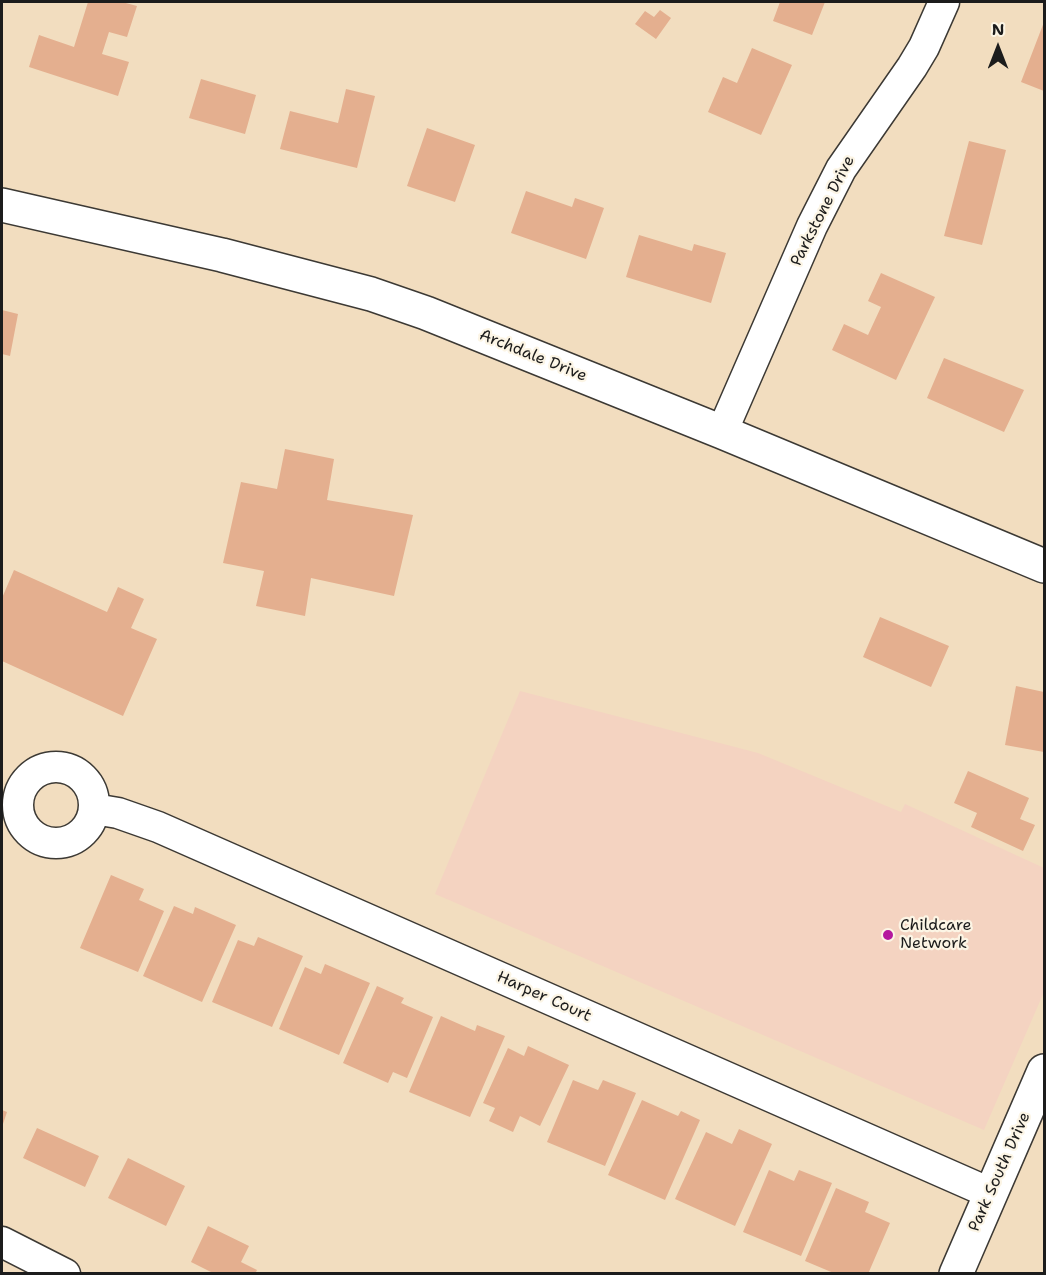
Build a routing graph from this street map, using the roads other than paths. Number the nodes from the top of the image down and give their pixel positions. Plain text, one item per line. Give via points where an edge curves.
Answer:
1 (944, 2) edge
2 (2, 205) edge
3 (722, 432) junction
4 (1044, 566) edge
5 (94, 809) dead end
6 (1044, 1071) edge
7 (990, 1193) junction
8 (2, 1242) edge
9 (65, 1274) edge
10 (956, 1274) edge

1 - 3 street, Parkstone Drive via 912,68 841,169
2 - 3 street, Archdale Drive via 371,294
3 - 4 street, Archdale Drive
5 - 7 street, Harper Court via 158,827
6 - 7 street, Park South Drive
7 - 10 street, Park South Drive
8 - 9 street

